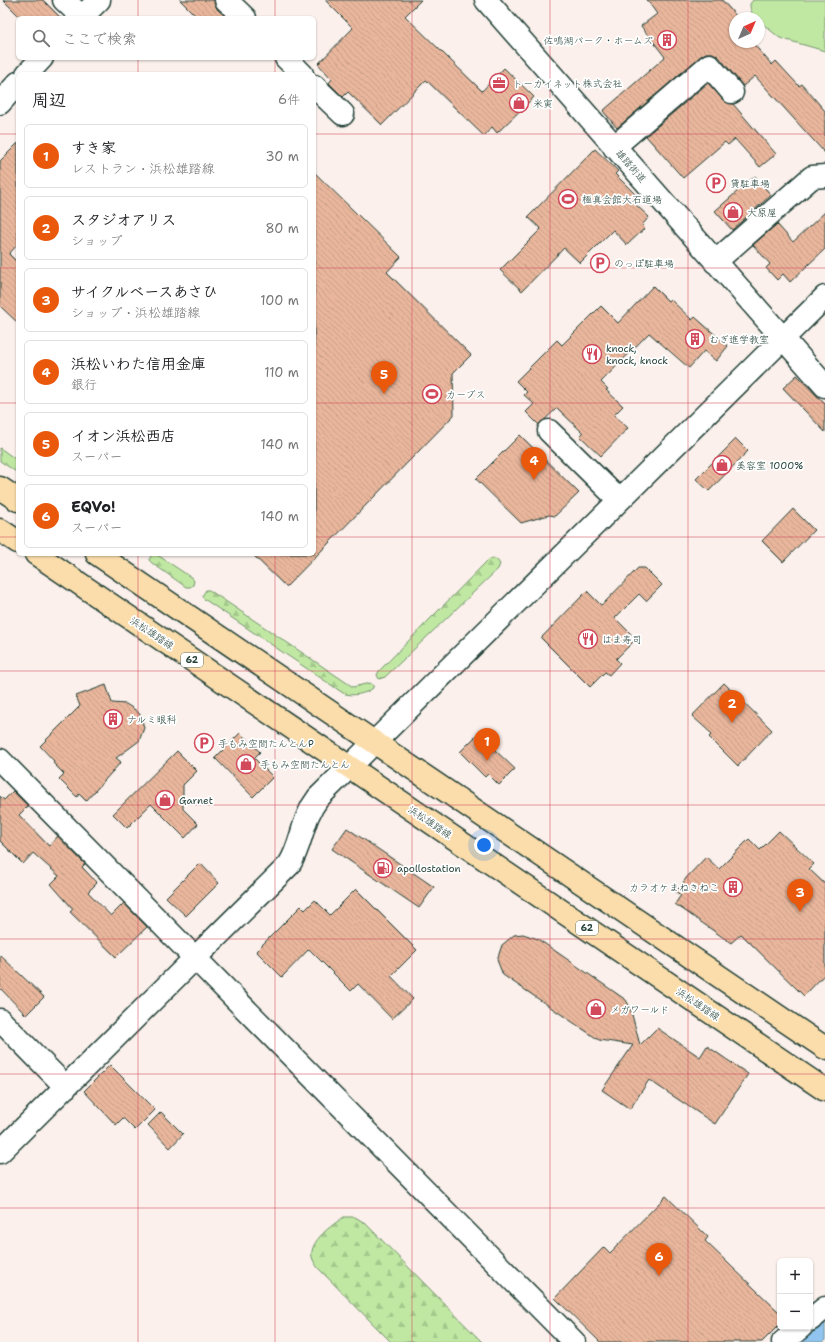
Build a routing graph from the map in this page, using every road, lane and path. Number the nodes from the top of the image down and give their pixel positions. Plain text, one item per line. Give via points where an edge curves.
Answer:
1 (64, 0) edge
2 (99, 0) edge
3 (226, 0) edge
4 (486, 0) edge
5 (80, 16) edge
6 (84, 16) edge
7 (243, 16) edge
8 (40, 60) edge
9 (288, 60) edge
10 (29, 72) edge
11 (300, 72) edge
12 (16, 85) edge
13 (316, 88) edge
14 (732, 92) dead end
15 (0, 103) edge
16 (343, 114) dead end
17 (614, 147) junction
18 (825, 176) edge
19 (715, 262) junction
20 (825, 297) edge
21 (783, 338) junction
22 (825, 386) edge
23 (549, 431) dead end
24 (0, 488) edge
25 (16, 499) edge
26 (619, 500) junction
27 (0, 530) edge
28 (16, 541) edge
29 (39, 556) edge
30 (100, 556) edge
31 (375, 742) junction
32 (0, 760) edge
33 (349, 767) junction
34 (195, 958) junction
35 (0, 1020) edge
36 (825, 1048) edge
37 (66, 1087) junction
38 (825, 1090) edge
39 (0, 1152) edge
40 (825, 1308) edge
41 (813, 1318) edge
42 (797, 1330) edge
43 (574, 1342) edge
44 (783, 1342) edge

1 - 5 street
2 - 6 street
3 - 7 street
4 - 17 street, 雄踏街道
8 - 10 street
9 - 11 street
12 - 15 street
13 - 16 street
14 - 17 street via 709,65
17 - 19 street, 雄踏街道
18 - 19 street via 812,177
19 - 21 street, 雄踏街道
20 - 21 street
21 - 22 street, 雄踏街道
21 - 26 street
23 - 26 street
24 - 25 main road
26 - 31 street
27 - 28 main road
29 - 33 main road, 浜松雄踏線 / 62
30 - 31 main road
31 - 33 street
31 - 36 main road
32 - 34 street
33 - 34 street via 311,807 305,818 295,856 289,865
33 - 38 main road, 浜松雄踏線 / 62
34 - 37 street
34 - 43 street
35 - 37 street
37 - 39 street
40 - 41 street
42 - 44 street

